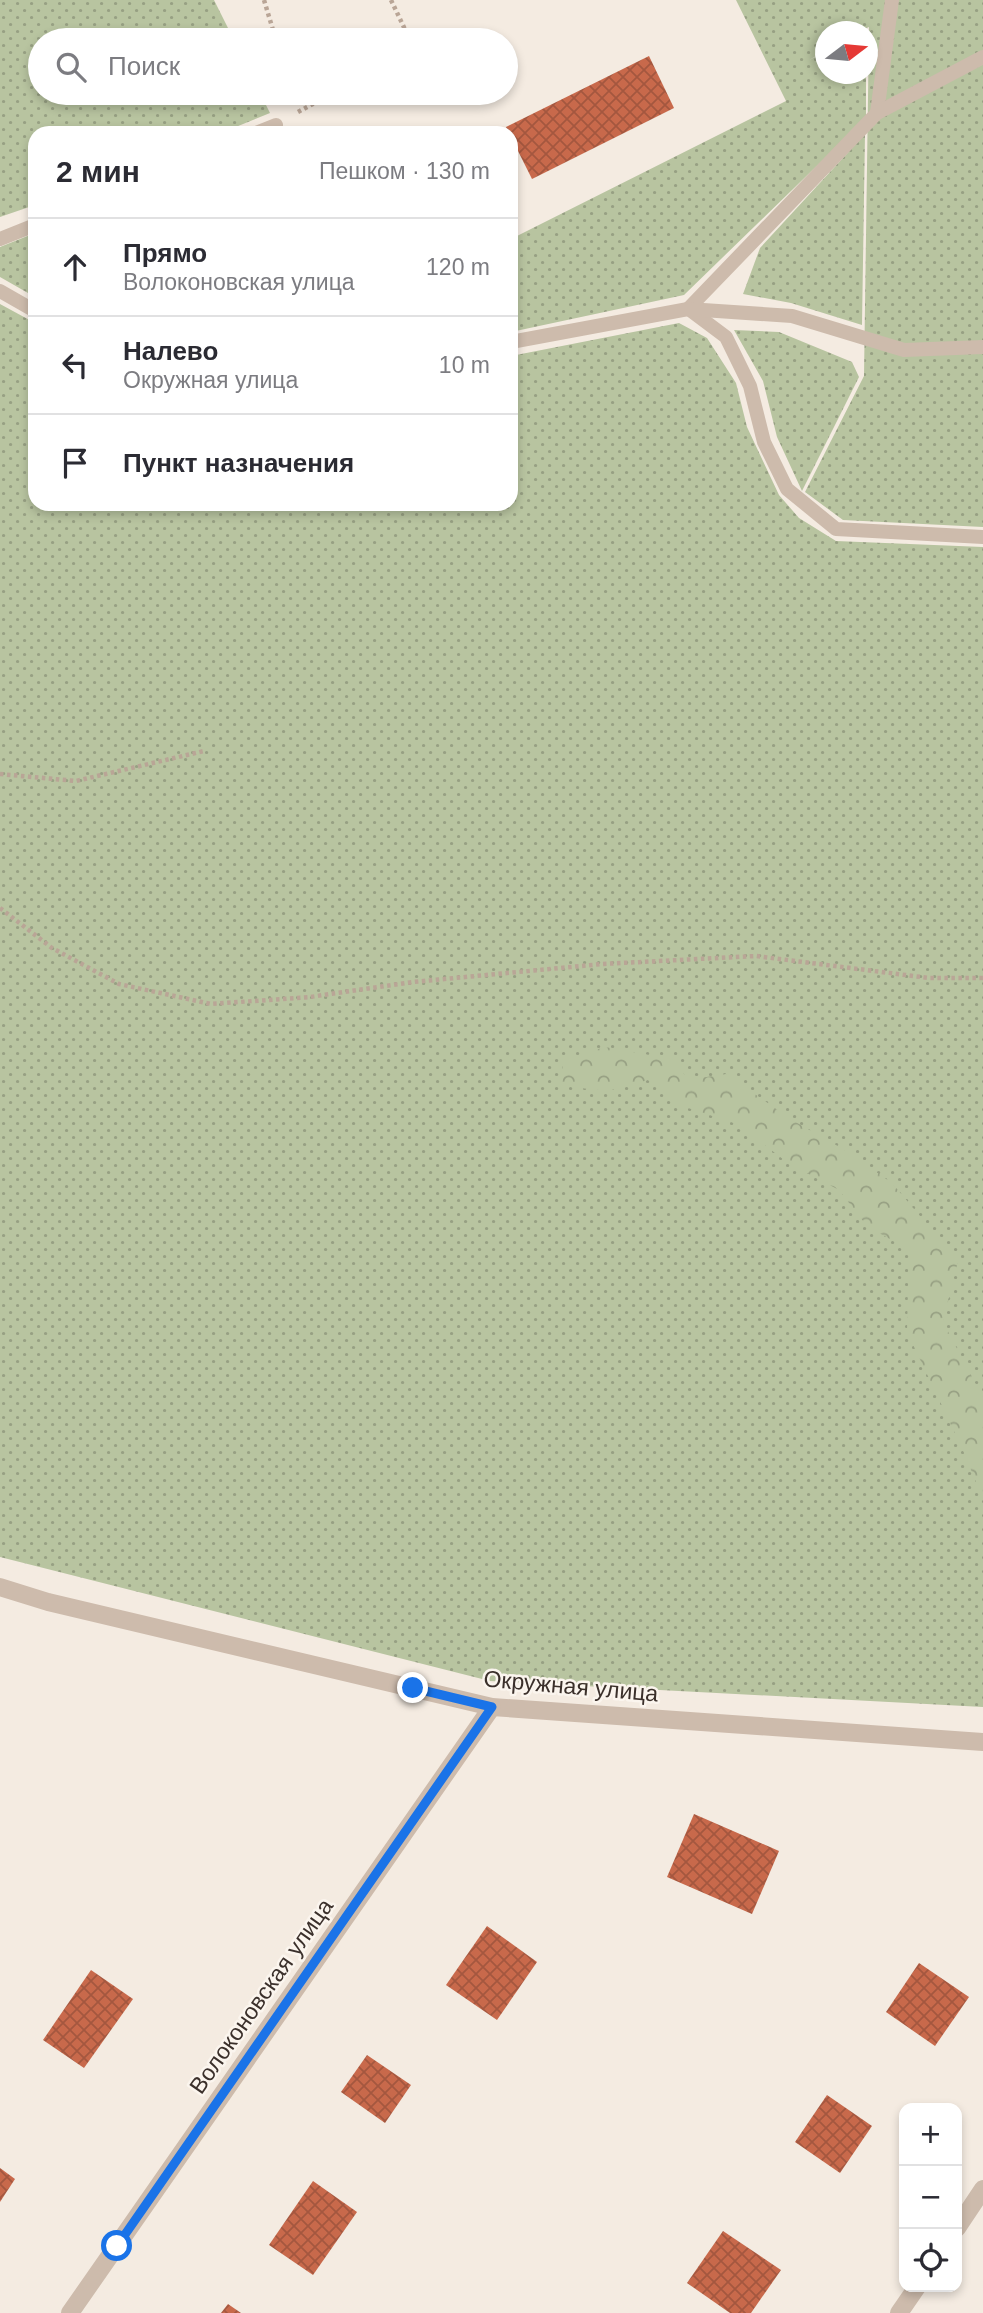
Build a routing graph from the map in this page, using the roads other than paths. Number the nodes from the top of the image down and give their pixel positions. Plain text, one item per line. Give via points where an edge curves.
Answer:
1 (892, 0) edge
2 (983, 57) edge
3 (877, 113) junction
4 (28, 228) edge
5 (0, 239) edge
6 (0, 291) edge
7 (28, 307) edge
8 (688, 309) junction
9 (518, 341) edge
10 (983, 347) edge
11 (983, 537) edge
12 (0, 1587) edge
13 (492, 1707) junction
14 (983, 1742) edge
15 (983, 2189) edge
16 (962, 2220) edge
17 (914, 2292) edge
18 (70, 2313) edge
19 (899, 2313) edge

1 - 3 lane
2 - 3 lane
3 - 8 lane
4 - 5 lane
6 - 7 lane
8 - 9 lane
8 - 10 lane via 792,316 904,350
8 - 11 lane via 726,337 750,386 764,442 787,489 836,529
12 - 13 street, Окружная улица
13 - 14 street, Окружная улица
13 - 18 street, Волоконовская улица
15 - 16 street
17 - 19 street

